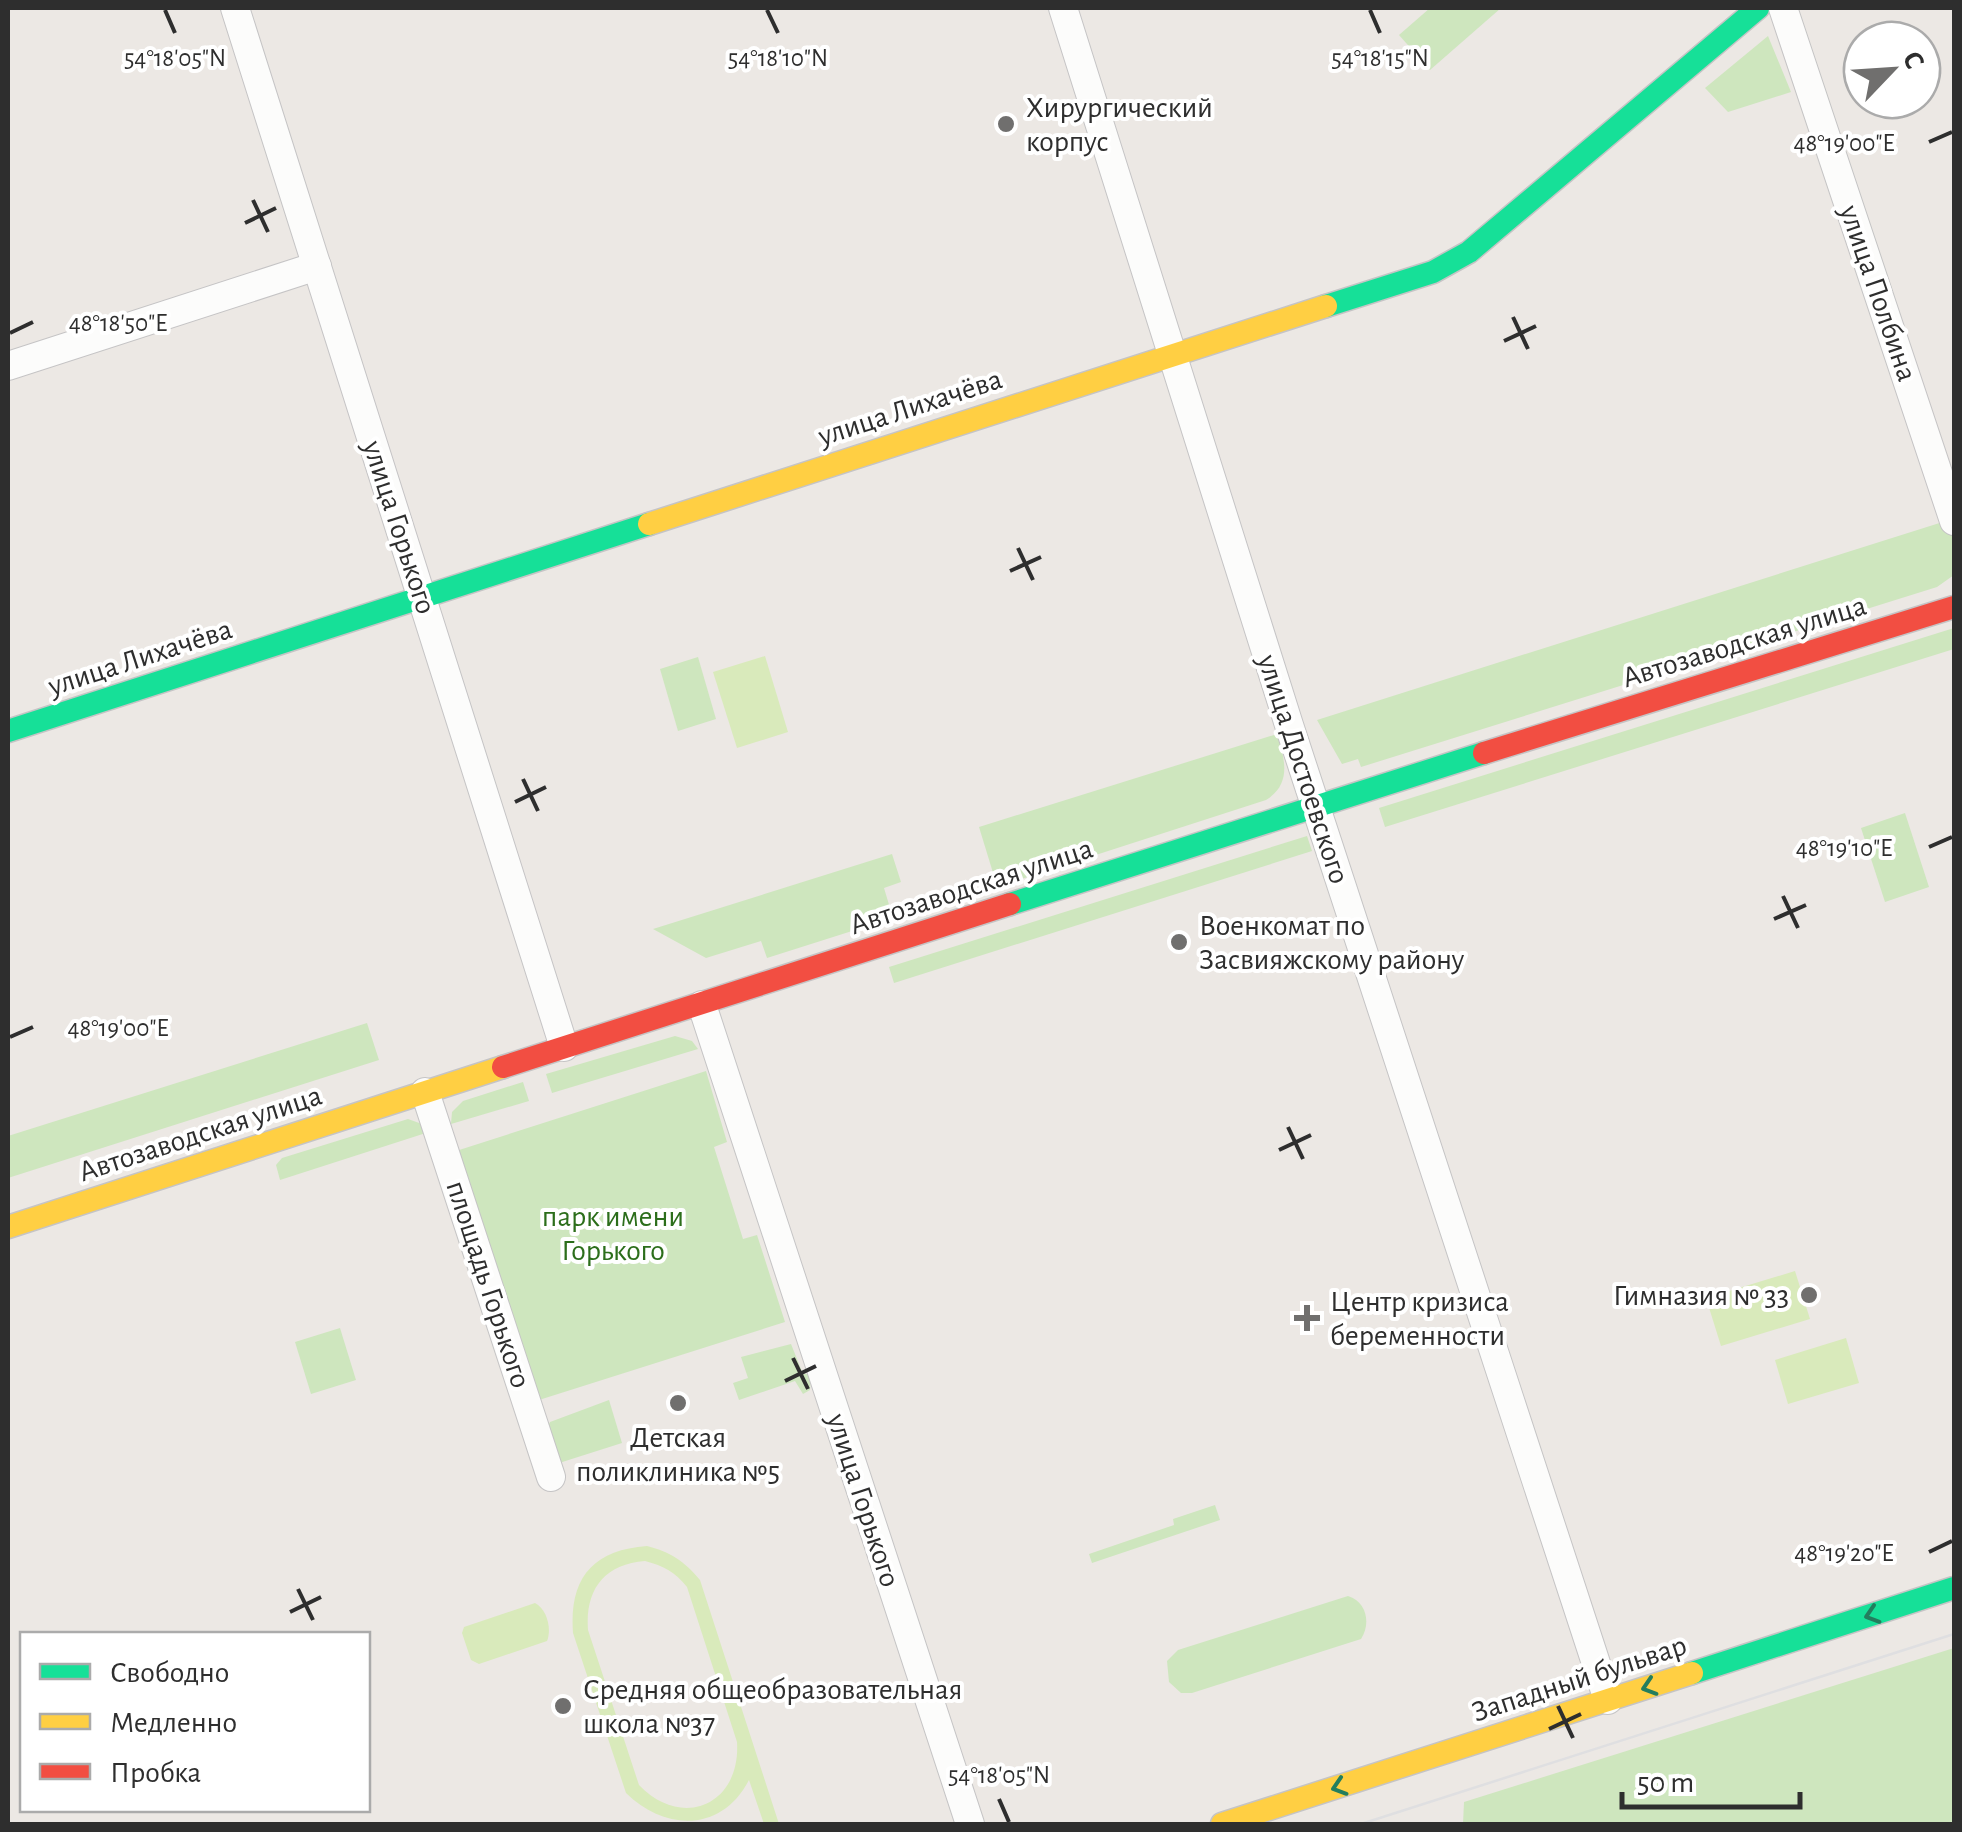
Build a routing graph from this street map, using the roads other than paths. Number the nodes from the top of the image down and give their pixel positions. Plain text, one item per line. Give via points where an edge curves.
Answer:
1 (236, 8) edge
2 (1063, 8) edge
3 (1758, 8) edge
4 (1783, 8) edge
5 (317, 266) junction
6 (1173, 354) junction
7 (8, 366) edge
8 (1954, 521) edge
9 (422, 600) junction
10 (1954, 606) edge
11 (8, 731) edge
12 (1315, 806) junction
13 (702, 1005) junction
14 (564, 1047) junction
15 (425, 1092) junction
16 (8, 1226) edge
17 (551, 1478) dead end
18 (1954, 1588) edge
19 (1608, 1700) junction
20 (970, 1824) edge
21 (1222, 1824) edge

1 - 5 street, улица Горького
2 - 6 street, улица Достоевского
3 - 6 street, улица Лихачёва via 1469,252 1433,272
4 - 8 street, улица Полбина
5 - 7 street
5 - 9 street, улица Горького
6 - 9 street, улица Лихачёва
6 - 12 street, улица Достоевского
9 - 11 street, улица Лихачёва
9 - 14 street, улица Горького
10 - 12 street, Автозаводская улица
12 - 13 street, Автозаводская улица
12 - 19 street, улица Достоевского
13 - 14 street, Автозаводская улица
13 - 20 street, улица Горького
14 - 15 street, Автозаводская улица
15 - 16 street, Автозаводская улица
15 - 17 street, площадь Горького
18 -> 19 street, Западный бульвар
19 -> 21 street, Западный бульвар

